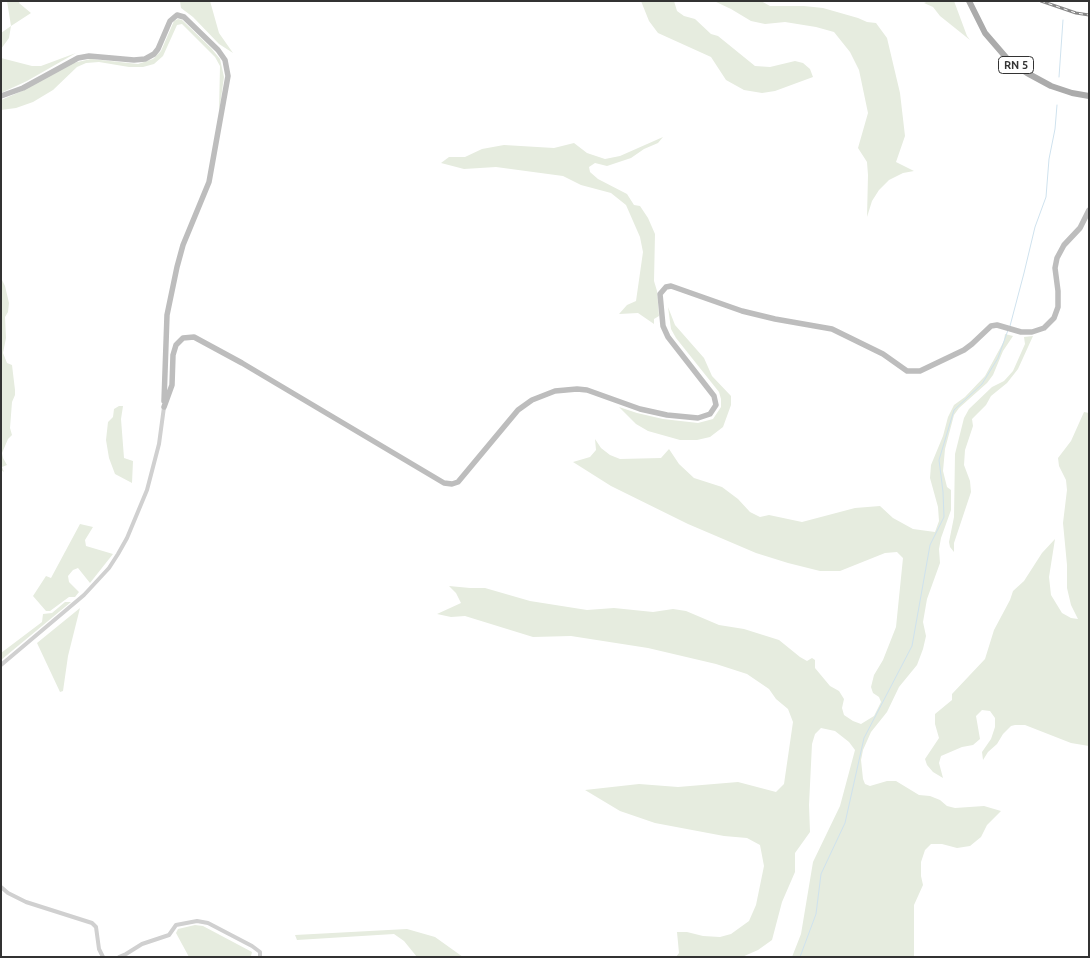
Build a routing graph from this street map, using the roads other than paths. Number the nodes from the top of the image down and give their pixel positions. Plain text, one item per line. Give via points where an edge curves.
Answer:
1 (969, 1) edge
2 (1, 96) edge
3 (1089, 96) edge
4 (1089, 210) edge
5 (164, 407) junction
6 (1, 665) edge
7 (1, 887) edge
8 (103, 957) edge
9 (119, 957) edge
10 (260, 957) edge

1 - 3 main road, RN 5 via 985,34 1010,62 1051,86
2 - 5 street via 23,88 78,58 145,60 158,49 170,21 177,15 184,17 225,60 228,76 209,182 183,246 168,315
4 - 5 street via 1057,258 1058,307 1054,318 1044,328 1032,332 990,326 972,344 920,371 907,371 883,354 832,329 742,311 668,286 663,288 660,294 663,326 714,396 716,405 710,414 698,418 667,414 640,409 587,390 555,391 532,400 518,410 458,482 452,484 444,483 194,337 183,338 176,345 172,385
5 - 6 street via 159,444 147,490 118,554 84,595
7 - 8 street via 26,902 92,923 96,927
9 - 10 street via 142,944 169,935 176,925 197,921 208,923 252,946 260,952

